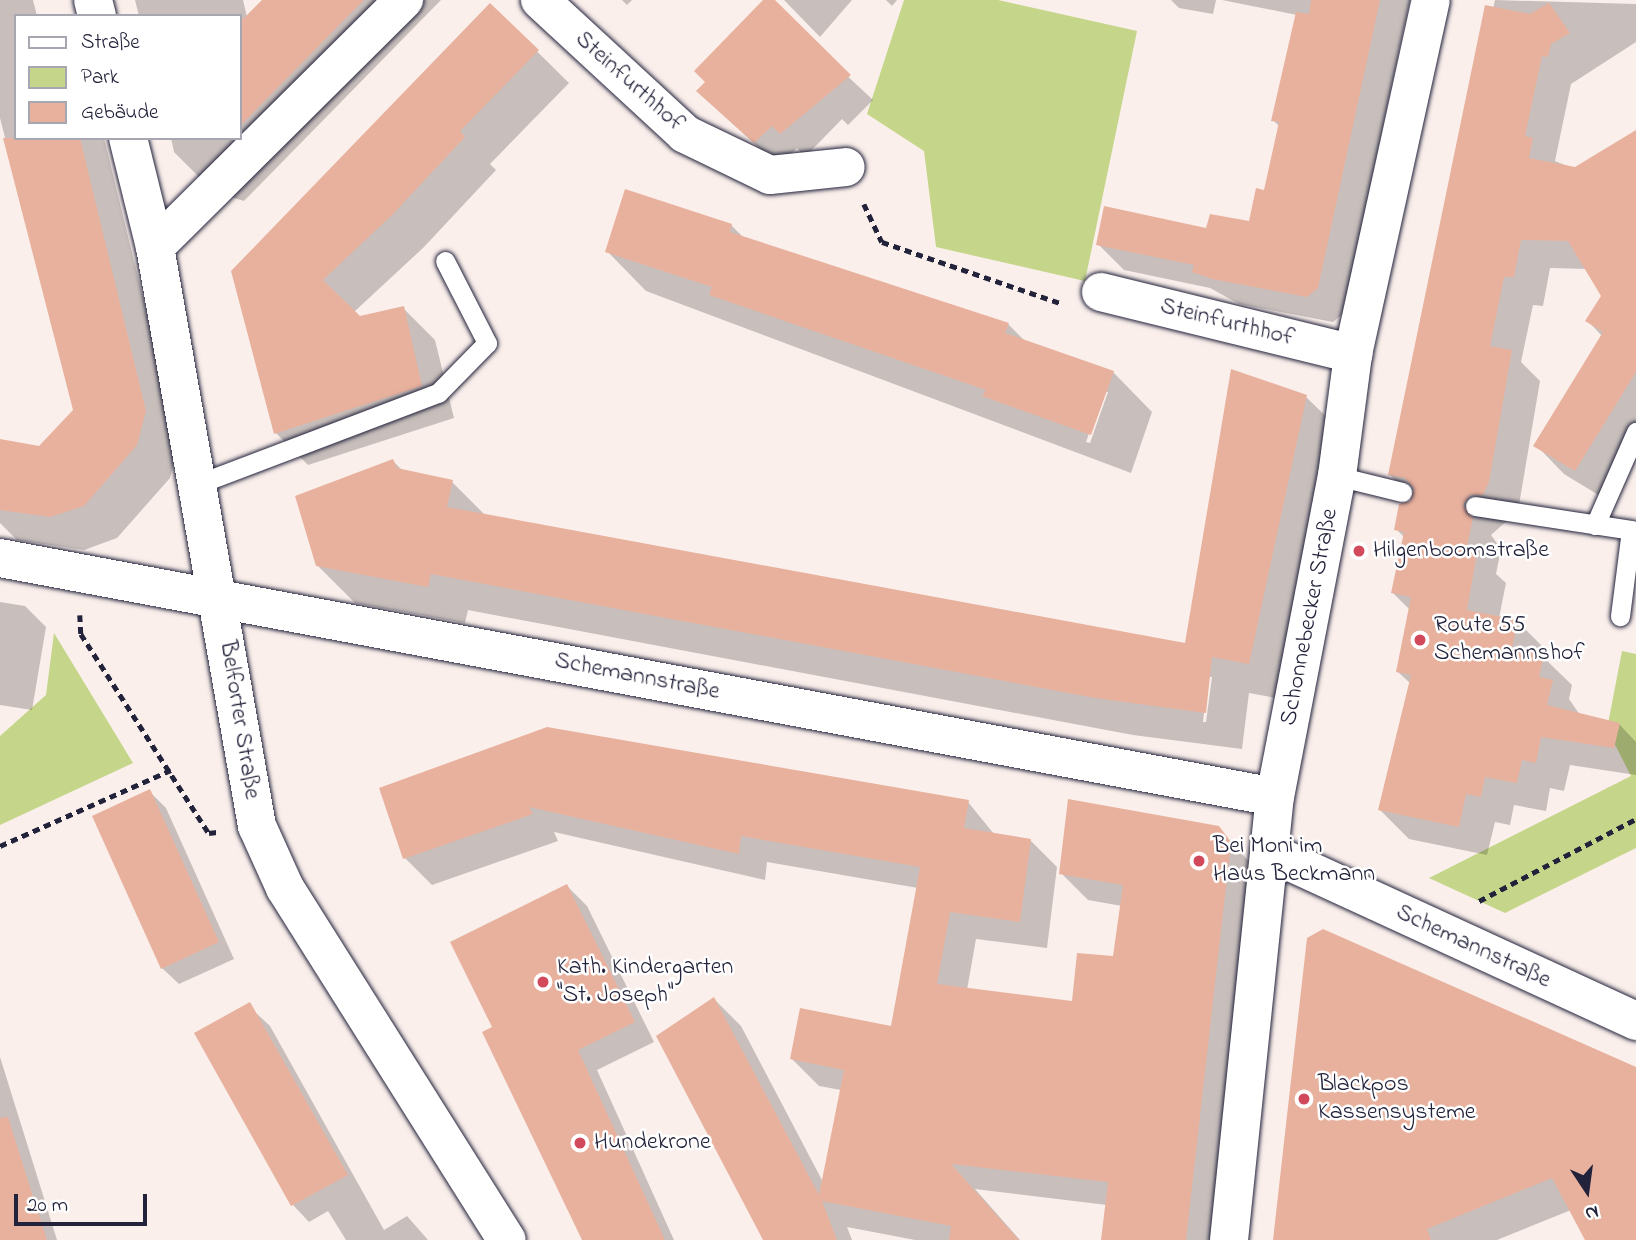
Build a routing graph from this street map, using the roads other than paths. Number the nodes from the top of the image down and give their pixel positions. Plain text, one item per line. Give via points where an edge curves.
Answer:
1 (404, 0) edge
2 (540, 0) edge
3 (1431, 0) edge
4 (128, 140) edge
5 (846, 167) road end
6 (155, 247) junction
7 (444, 261) dead end
8 (1101, 292) road end
9 (1353, 354) junction
10 (1636, 432) edge
11 (1337, 476) junction
12 (198, 484) junction
13 (1402, 492) dead end
14 (1475, 506) dead end
15 (1595, 525) junction
16 (0, 558) edge
17 (219, 597) junction
18 (1620, 616) dead end
19 (1275, 797) junction
20 (1273, 854) junction
21 (1636, 1021) edge
22 (507, 1240) edge
23 (1229, 1240) edge

1 - 6 street
2 - 5 street, Steinfurthhof via 685,134 770,175
3 - 9 street, Schonnebecker Straße
4 - 6 street, Belforter Straße
6 - 12 street, Belforter Straße
7 - 12 lane via 487,343 438,393
8 - 9 street, Steinfurthhof
9 - 11 street, Schonnebecker Straße
10 - 15 lane
11 - 13 lane
11 - 19 street, Schonnebecker Straße
12 - 17 street, Belforter Straße
14 - 15 lane
15 - 18 lane via 1631,530
16 - 17 street, Schemannstraße
17 - 19 street, Schemannstraße
17 - 22 street, Belforter Straße via 257,826 285,888
19 - 20 street, Schonnebecker Straße
20 - 21 street, Schemannstraße
20 - 23 street, Schonnebecker Straße

